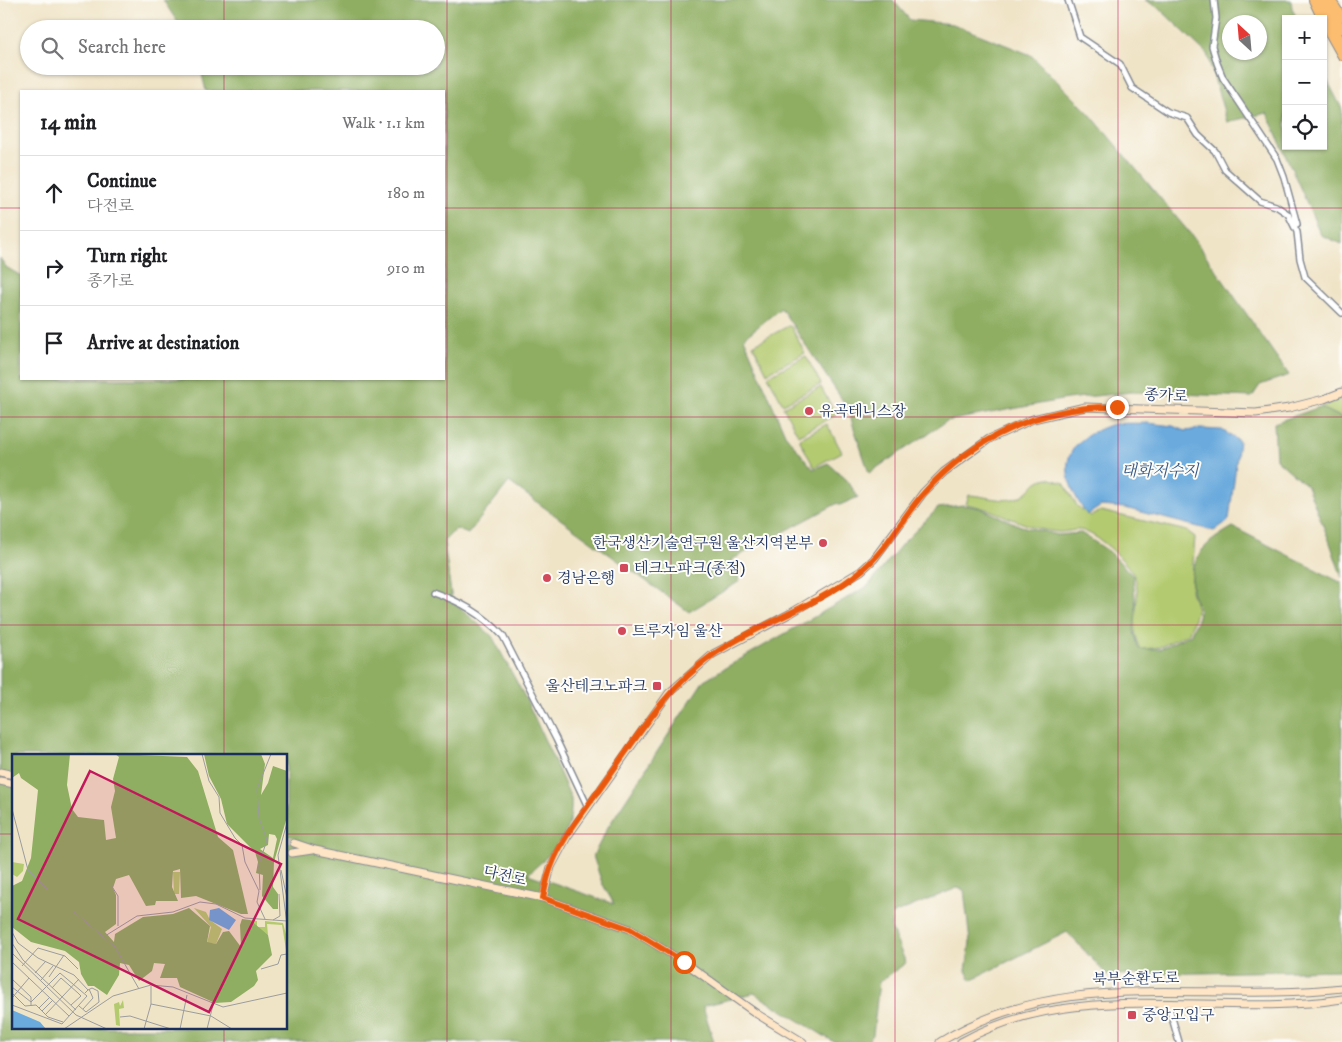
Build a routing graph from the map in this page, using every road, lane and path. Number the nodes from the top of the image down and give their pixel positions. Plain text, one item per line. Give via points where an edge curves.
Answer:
1 (1068, 0) edge
2 (1214, 0) edge
3 (1313, 0) edge
4 (1319, 0) edge
5 (1326, 0) edge
6 (1331, 0) edge
7 (1320, 15) edge
8 (1342, 17) edge
9 (1327, 29) edge
10 (1342, 29) edge
11 (1342, 44) edge
12 (1342, 56) edge
13 (1298, 232) junction
14 (1342, 313) edge
15 (1342, 392) edge
16 (433, 592) dead end
17 (588, 807) junction
18 (294, 843) tunnel mouth
19 (315, 850) junction
20 (292, 853) tunnel mouth
21 (543, 898) junction
22 (1342, 988) edge
23 (1342, 999) edge
24 (1168, 1004) junction
25 (803, 1042) edge
26 (940, 1042) edge
27 (961, 1042) edge
28 (1179, 1042) edge

1 - 13 street via 1080,37 1120,64 1132,88 1168,112 1187,118 1204,142 1215,151 1225,170 1260,201 1288,214
2 - 13 street via 1216,18 1212,46 1217,63 1223,78 1277,159
3 - 7 highway
4 - 11 highway
5 - 10 highway
6 - 8 highway
9 - 12 highway
13 - 14 street via 1305,277
15 - 17 main road, 종가로 via 1289,408 1256,413 1085,407 1048,414 1003,430 944,472 923,493 874,559 861,571 791,613 724,647 683,680 669,694
16 - 17 street via 468,606 503,636
17 - 21 main road, 종가로 via 551,867
18 - 19 main road, 다전로
19 - 20 main road, 다전로
19 - 21 main road, 다전로
21 - 25 main road, 다전로 via 630,929
22 - 26 main road, 북부순환도로 via 1066,996 997,1013
23 - 24 main road, 북부순환도로 via 1288,1004
24 - 27 main road, 북부순환도로 via 1084,1005 1052,1009 1000,1024
24 - 28 street

